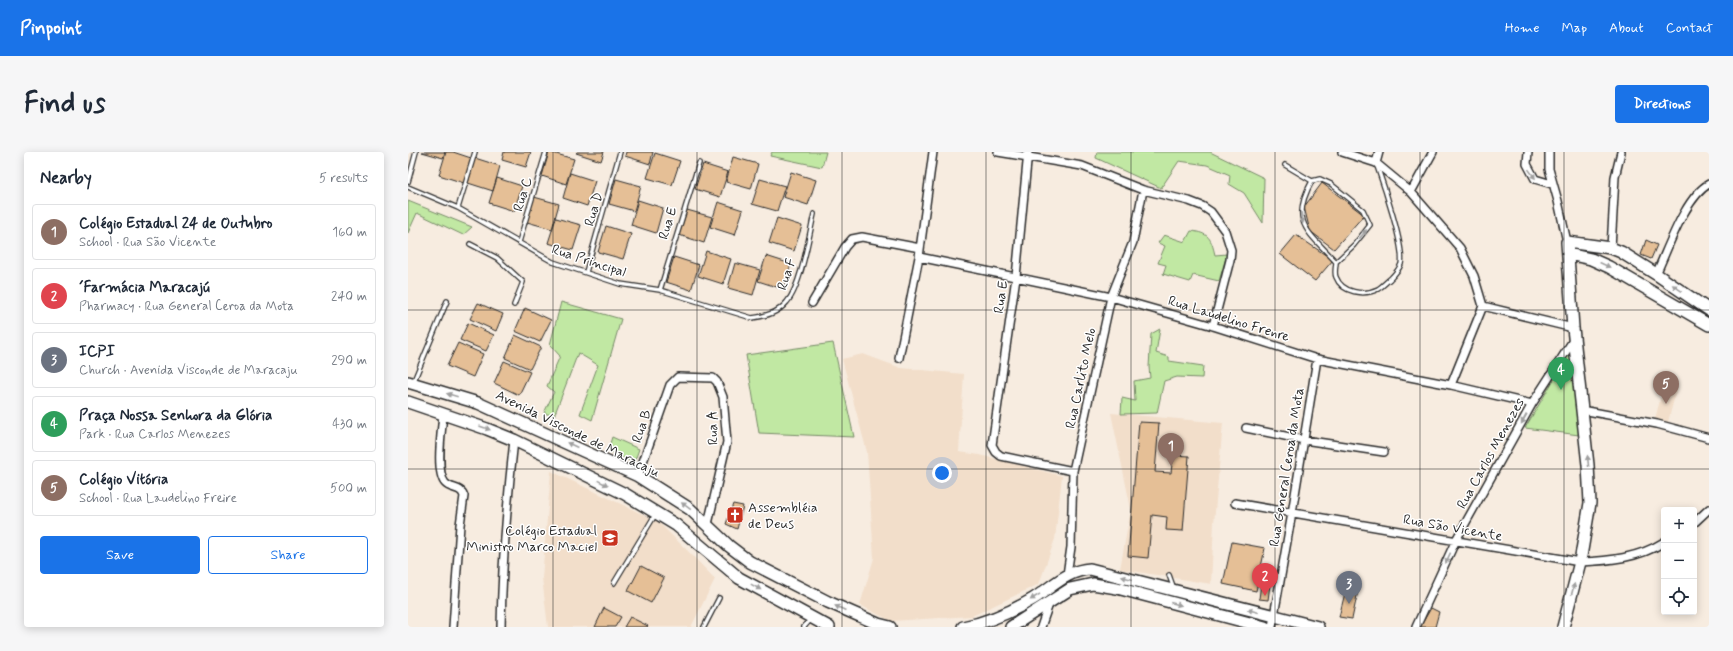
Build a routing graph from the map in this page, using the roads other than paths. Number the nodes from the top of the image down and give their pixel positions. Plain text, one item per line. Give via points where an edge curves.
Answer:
1 (416, 152) edge
2 (474, 152) edge
3 (546, 152) edge
4 (620, 152) edge
5 (932, 152) edge
6 (998, 152) edge
7 (1342, 152) edge
8 (1379, 152) edge
9 (1433, 152) edge
10 (1528, 152) edge
11 (1549, 152) edge
12 (1621, 152) edge
13 (1027, 155) edge
14 (699, 163) dead end
15 (1376, 163) junction
16 (1284, 165) dead end
17 (1312, 181) junction
18 (408, 182) edge
19 (1552, 184) junction
20 (1709, 184) edge
21 (408, 187) edge
22 (1143, 190) junction
23 (1412, 192) junction
24 (458, 208) junction
25 (814, 214) dead end
26 (519, 242) junction
27 (1567, 242) junction
28 (470, 244) dead end
29 (920, 248) junction
30 (1611, 248) junction
31 (1568, 254) junction
32 (919, 256) junction
33 (1336, 262) junction
34 (586, 272) junction
35 (1656, 274) junction
36 (1016, 277) junction
37 (660, 290) junction
38 (1112, 297) junction
39 (447, 301) dead end
40 (812, 303) dead end
41 (514, 305) dead end
42 (1483, 306) junction
43 (1709, 310) edge
44 (752, 318) joint
45 (1708, 324) edge
46 (1213, 326) junction
47 (1574, 334) junction
48 (899, 358) dead end
49 (1317, 358) junction
50 (411, 383) edge
51 (670, 384) joint
52 (1451, 385) junction
53 (408, 402) edge
54 (1532, 404) junction
55 (1582, 410) junction
56 (443, 414) junction
57 (1246, 428) dead end
58 (1709, 438) edge
59 (514, 440) junction
60 (1304, 440) junction
61 (1384, 452) dead end
62 (1073, 472) junction
63 (638, 476) junction
64 (1235, 502) dead end
65 (1709, 509) edge
66 (657, 512) junction
67 (1292, 513) junction
68 (1697, 520) edge
69 (708, 524) junction
70 (1456, 540) junction
71 (1662, 543) edge
72 (729, 546) junction
73 (715, 559) junction
74 (750, 562) junction
75 (1580, 562) junction
76 (1067, 575) junction
77 (1169, 576) dead end
78 (739, 578) junction
79 (614, 583) dead end
80 (1175, 590) junction
81 (719, 598) dead end
82 (1049, 604) junction
83 (1273, 622) edge
84 (807, 623) edge
85 (454, 627) edge
86 (501, 627) edge
87 (704, 627) edge
88 (828, 627) edge
89 (890, 627) edge
90 (963, 627) edge
91 (1011, 627) edge
92 (1042, 627) edge
93 (1265, 627) edge
94 (1318, 627) edge
95 (1416, 627) edge
96 (1563, 627) edge

1 - 18 lane
2 - 24 lane
3 - 26 lane, Rua C
4 - 34 lane, Rua D
5 - 29 street
6 - 13 street
7 - 15 street
8 - 15 street
9 - 23 street
10 -> 19 street via 1527,164 1535,178
11 - 19 street
12 - 30 street via 1615,177
13 - 22 street via 1082,166
13 - 36 street, Rua E
14 - 37 lane, Rua E
15 - 23 street
15 - 33 lane via 1387,193 1401,255 1399,268 1378,289 1356,292 1341,286 1335,276
16 - 17 lane
17 -> 33 lane via 1301,207 1302,224
33 -> 17 lane via 1370,225 1363,210 1331,184 1320,179
19 - 27 street
20 - 35 street via 1697,192 1689,204
21 - 24 lane, Rua Principal
22 - 38 street, Rua Carlito Melo via 1133,242
22 - 46 street via 1202,206 1211,212 1225,231 1231,255
23 - 42 street via 1460,248 1474,276
24 - 26 lane, Rua Principal
25 - 44 lane, Rua F via 793,294 788,302 776,311
26 - 34 lane, Rua Principal via 553,262
27 - 30 main road
27 - 31 main road
28 - 41 lane via 497,258 523,282
29 - 32 street
29 - 40 street via 866,237 852,239
30 - 35 main road
31 -> 45 main road via 1591,259 1609,267
31 - 47 main road
32 - 36 street, Rua Laudelino Frenre
32 - 48 street
34 - 37 lane, Rua Principal via 620,284
43 -> 35 main road
36 - 38 street, Rua Laudelino Frenre
36 - 62 street, Rua E via 992,445 1002,456
37 - 44 lane, Rua Principal
38 - 46 street, Rua Laudelino Frenre
38 - 62 street, Rua Carlito Melo
39 - 50 lane
42 - 47 street
42 - 52 street
46 - 49 street, Rua Laudelino Frenre
47 - 54 street, Rua Carlos Menezes
47 - 55 main road
49 - 52 street, Rua Laudelino Frenre
49 - 60 street, Rua General Ceroa da Mota
63 -> 50 main road, Avenida Visconde de Maracaju via 478,403
51 - 63 street, Rua B
51 - 69 street, Rua A via 678,377 710,378 717,382 723,397 727,442
52 - 54 street, Rua Laudelino Frenre
53 - 56 main road
54 -> 70 street, Rua Carlos Menezes
55 - 58 street via 1657,424
75 -> 55 main road via 1590,503
56 -> 59 main road
56 - 85 street via 441,476 445,483 459,489 464,496
57 - 60 street
59 -> 66 main road
59 - 86 street via 502,573
60 - 61 street
60 - 67 street, Rua General Ceroa da Mota
62 - 76 street, Rua Carlito Melo via 1071,547
69 -> 63 main road, Avenida Visconde de Maracaju via 686,506
64 - 67 street, Rua São Vicente
65 - 68 street
66 - 73 main road
66 - 79 lane
67 - 70 street, Rua São Vicente
67 - 83 street, Rua General Ceroa da Mota
69 - 72 main road, Avenida Visconde de Maracaju
70 - 75 street, Rua São Vicente
70 -> 95 street, Rua Carlos Menezes
71 - 75 street, Rua São Vicente via 1643,553 1625,558
72 - 73 main road via 726,556
72 - 74 main road, Avenida Visconde de Maracaju
73 - 78 main road
74 - 78 main road via 741,568
89 -> 74 main road, Avenida Visconde de Maracaju via 828,602
96 -> 75 main road
80 -> 76 main road via 1090,569
76 -> 90 main road via 1019,606
77 - 80 lane
78 -> 84 main road
83 -> 80 main road
81 - 87 lane
82 - 91 main road
82 - 92 street
82 -> 93 main road via 1070,589 1097,584
83 - 94 main road
84 - 88 main road

